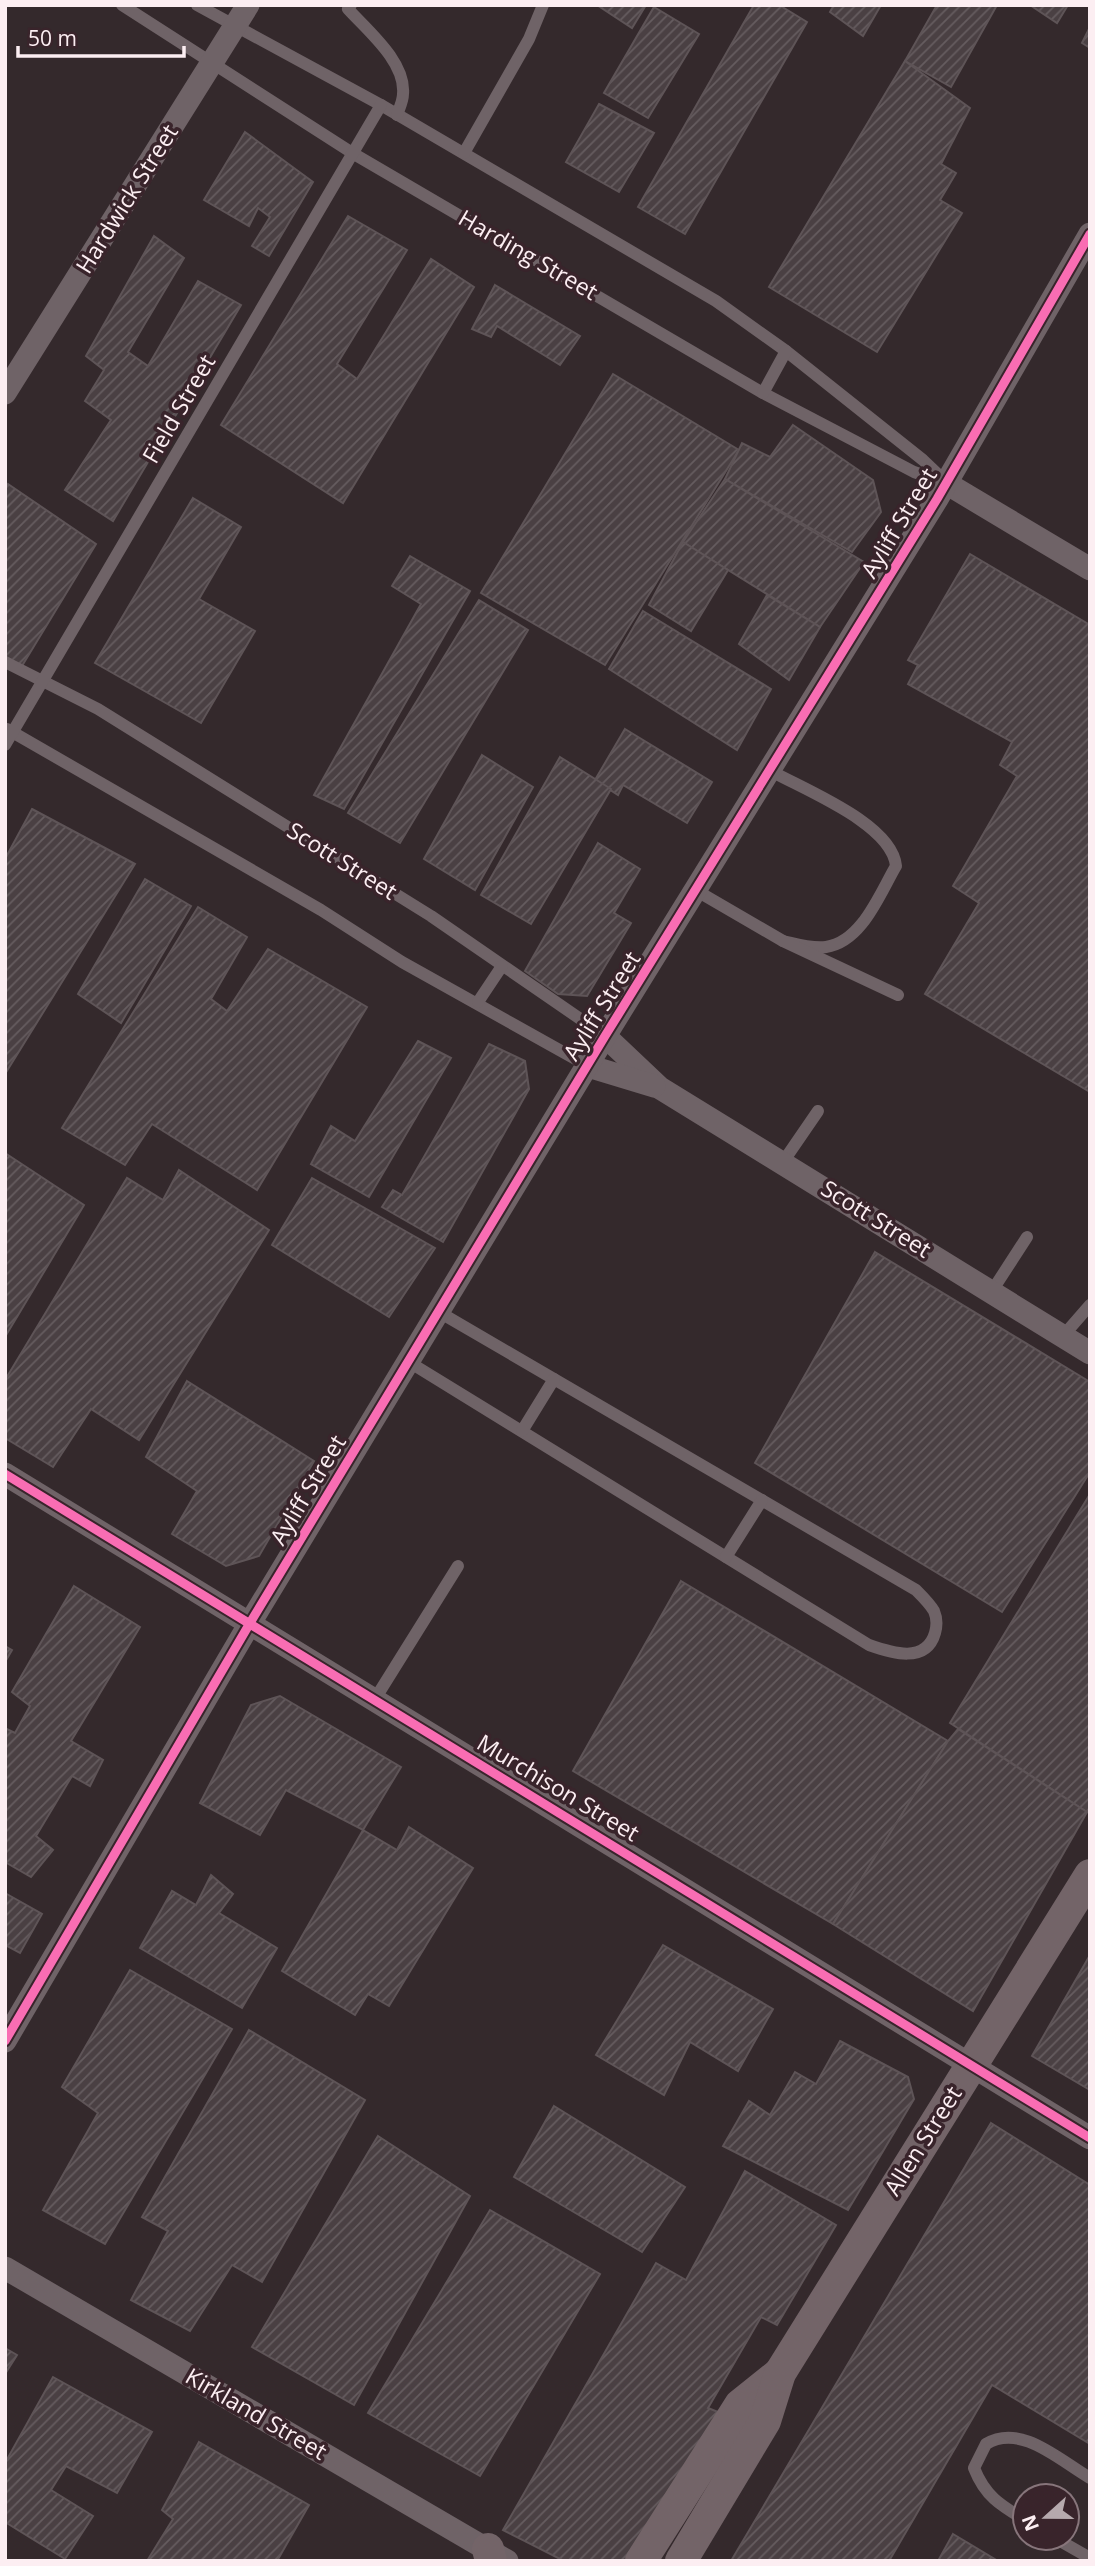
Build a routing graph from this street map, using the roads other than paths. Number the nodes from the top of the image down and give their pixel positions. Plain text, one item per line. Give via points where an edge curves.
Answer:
1 (122, 5) edge
2 (197, 5) edge
3 (248, 5) edge
4 (543, 5) edge
5 (348, 7) edge
6 (234, 28) junction
7 (213, 63) junction
8 (381, 105) junction
9 (397, 115) junction
10 (464, 153) junction
11 (354, 154) junction
12 (1090, 234) edge
13 (786, 351) junction
14 (5, 393) edge
15 (763, 394) junction
16 (946, 482) junction
17 (1090, 569) edge
18 (5, 662) edge
19 (43, 681) junction
20 (8, 730) edge
21 (5, 745) edge
22 (771, 771) junction
23 (697, 891) junction
24 (783, 941) junction
25 (502, 966) junction
26 (898, 995) dead end
27 (478, 1002) junction
28 (605, 1036) junction
29 (588, 1066) junction
30 (660, 1088) junction
31 (818, 1111) dead end
32 (783, 1162) junction
33 (1027, 1237) dead end
34 (992, 1291) junction
35 (1090, 1305) edge
36 (439, 1312) junction
37 (1063, 1336) junction
38 (1090, 1353) edge
39 (409, 1362) junction
40 (554, 1379) junction
41 (522, 1431) junction
42 (5, 1474) edge
43 (762, 1500) junction
44 (726, 1557) junction
45 (458, 1566) dead end
46 (250, 1623) junction
47 (375, 1699) junction
48 (1090, 1875) edge
49 (5, 2041) edge
50 (972, 2063) junction
51 (1090, 2138) edge
52 (5, 2268) edge
53 (780, 2373) junction
54 (1090, 2478) edge
55 (1011, 2511) edge
56 (495, 2557) edge
57 (641, 2561) edge
58 (681, 2561) edge

1 - 7 lane, Harding Street
2 - 6 lane, Harding Street
3 - 6 street, Hardwick Street
4 - 10 lane via 529,39
5 - 9 lane via 400,73 404,93
6 - 7 street, Hardwick Street
6 - 8 lane, Harding Street
7 - 11 lane, Harding Street
7 - 14 street, Hardwick Street
8 - 9 lane, Harding Street
8 - 11 lane, Field Street
9 - 10 lane, Harding Street
10 - 13 lane, Harding Street via 716,301
11 - 15 lane, Harding Street
11 - 19 lane, Field Street
12 - 16 street, Ayliff Street
13 - 15 lane
13 - 16 lane, Harding Street
15 - 16 lane, Harding Street via 914,472
16 - 17 street, Harding Street
16 - 22 street, Ayliff Street
18 - 19 lane, Scott Street
19 - 20 lane, Field Street
19 - 25 lane, Scott Street via 98,709 431,916
20 - 21 lane, Field Street
20 - 27 lane, Scott Street
22 - 23 street, Ayliff Street
22 - 24 lane via 873,828 887,841 896,866 861,926 837,944 818,947
23 - 24 lane
23 - 28 street, Ayliff Street
24 - 26 lane
25 - 27 lane
25 - 28 lane, Scott Street
27 - 29 lane, Scott Street
28 - 29 street, Ayliff Street
28 - 30 street, Scott Street
29 - 30 street, Scott Street
29 - 36 street, Ayliff Street
30 - 32 street, Scott Street
31 - 32 lane
32 - 34 street, Scott Street
33 - 34 lane
34 - 37 street, Scott Street
35 - 37 lane
36 - 39 street, Ayliff Street
36 - 40 lane
37 - 38 street, Scott Street
39 - 41 lane
39 - 46 street, Ayliff Street
40 - 41 lane
40 - 43 lane
41 - 44 lane
42 - 46 street, Murchison Street
43 - 44 lane
43 - 44 lane via 916,1590 934,1610 937,1625 933,1639 927,1648 912,1654 869,1645
45 - 47 lane
46 - 47 street, Murchison Street
46 - 49 street, Ayliff Street
47 - 50 street, Murchison Street
48 - 50 street, Allen Street
50 - 51 street, Murchison Street
50 - 53 street, Allen Street
52 - 56 street, Kirkland Street
53 - 57 street, Allen Street via 740,2405
53 - 58 street, Allen Street via 765,2421
54 - 55 lane via 1026,2440 1010,2435 986,2444 974,2468 982,2487

